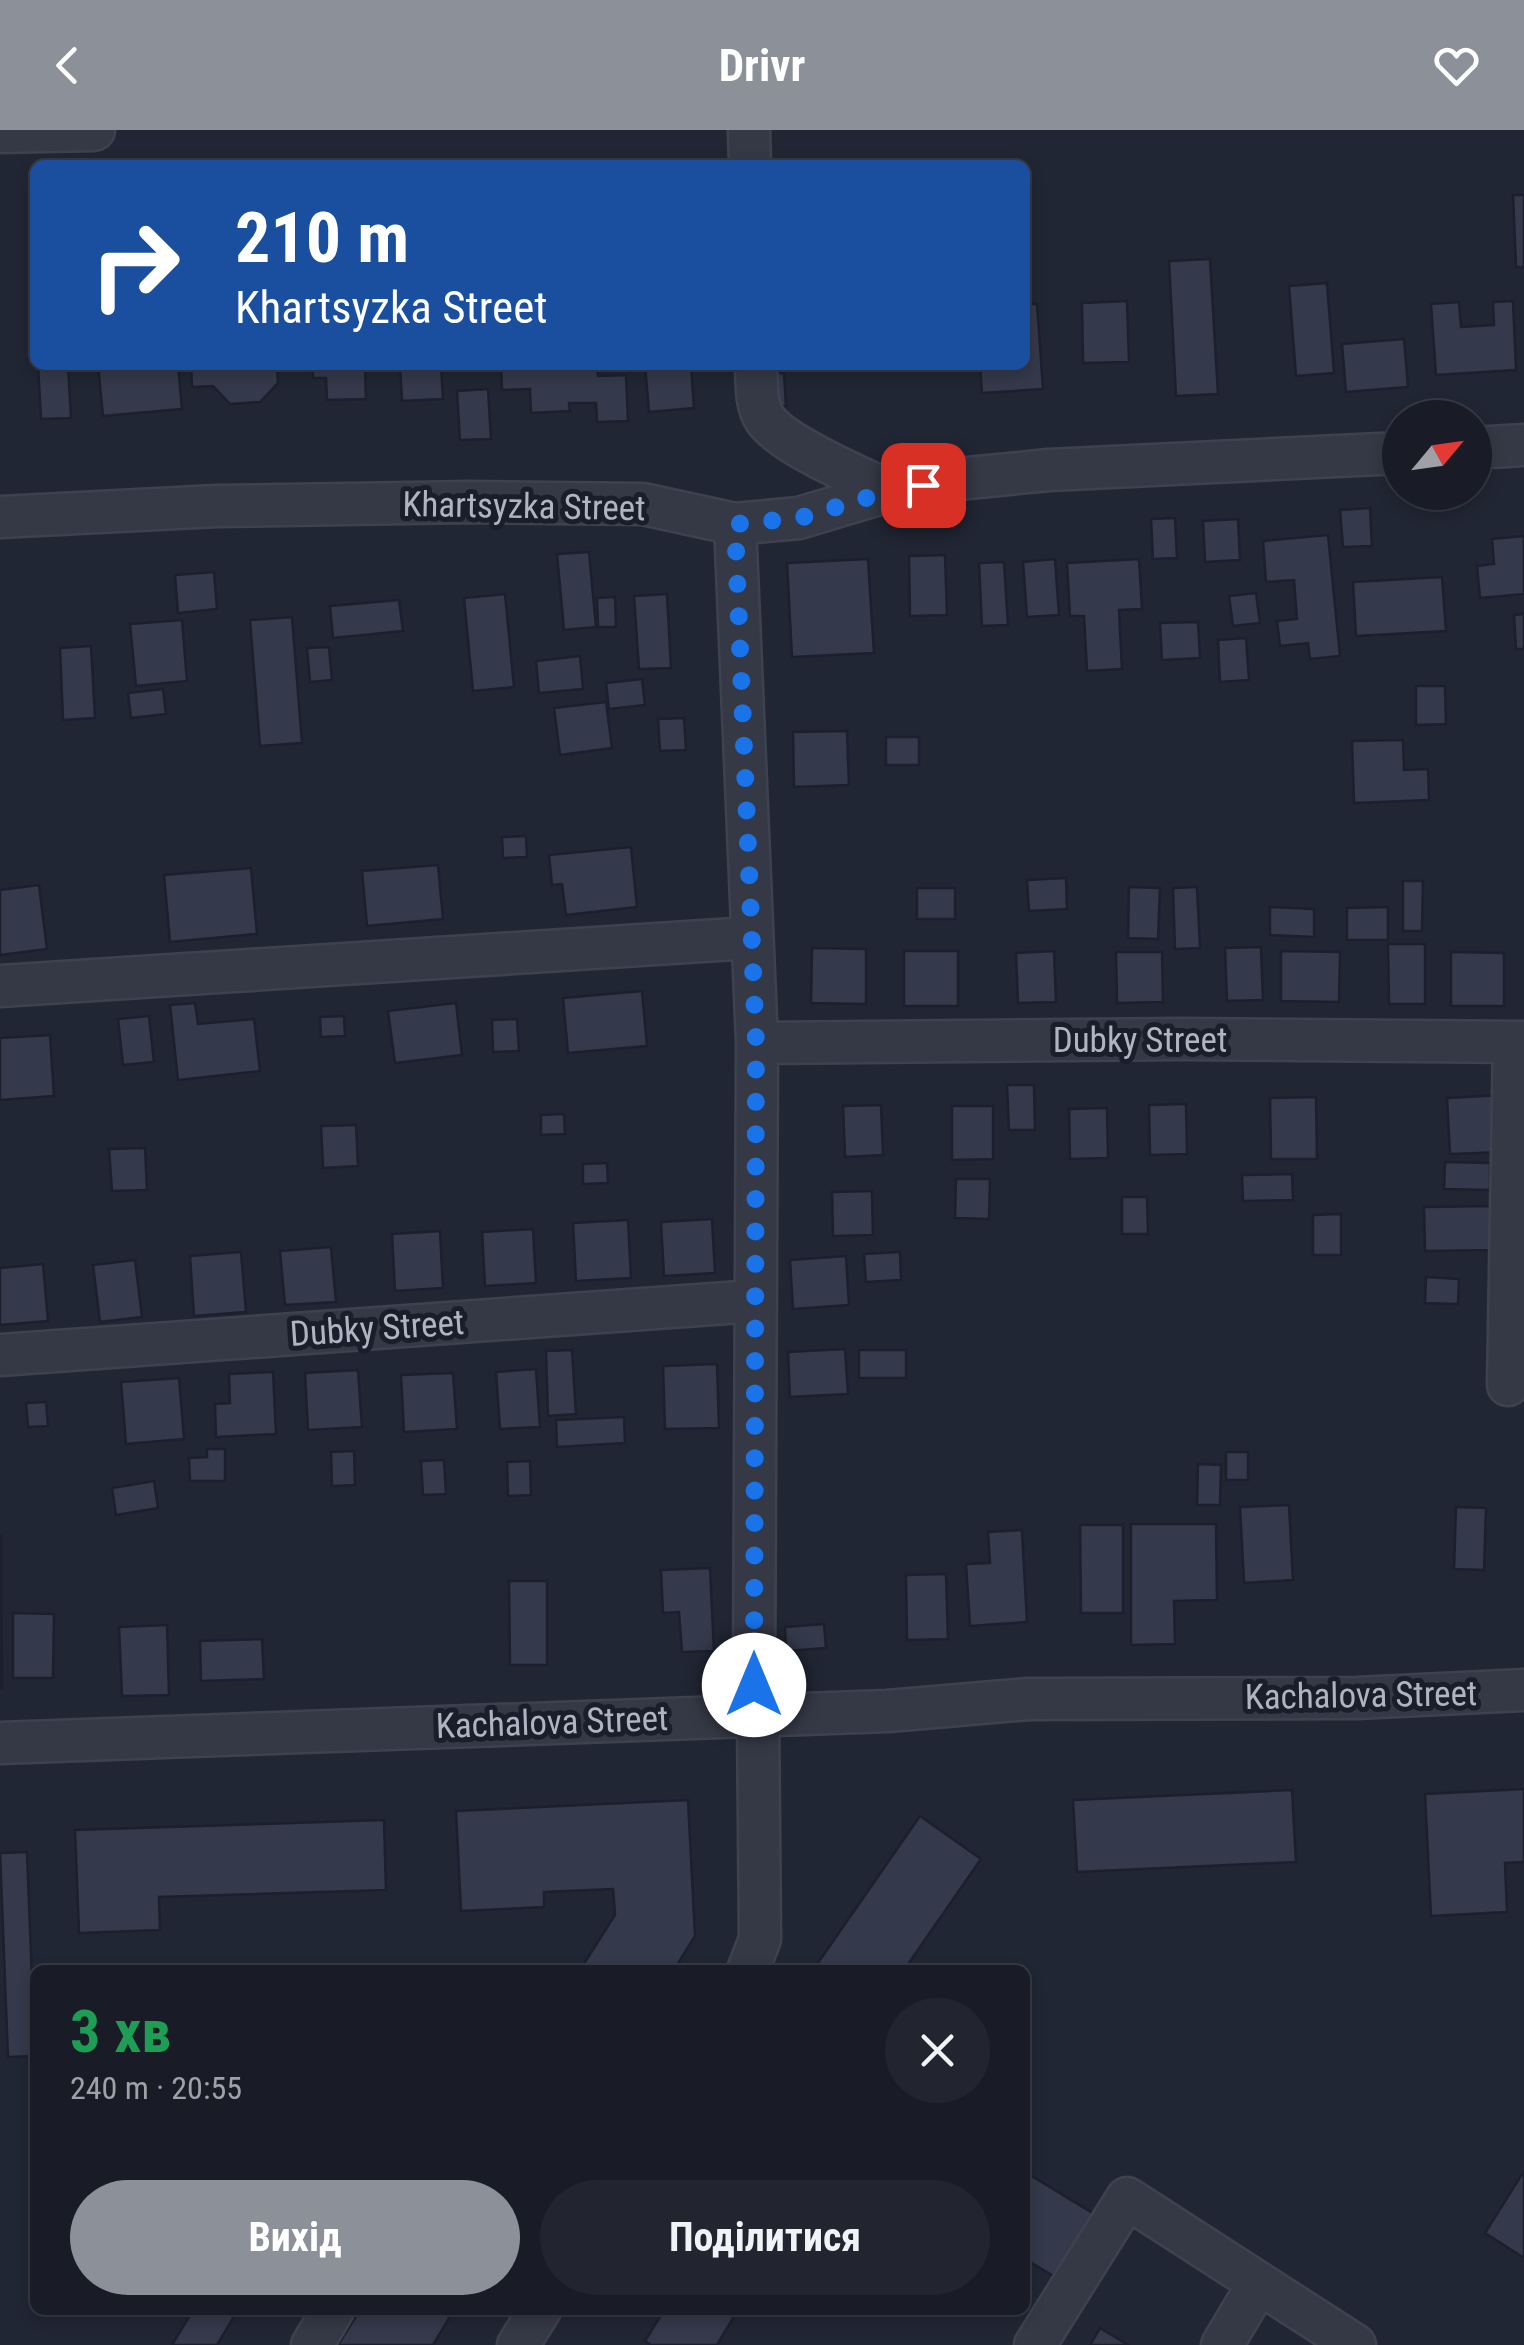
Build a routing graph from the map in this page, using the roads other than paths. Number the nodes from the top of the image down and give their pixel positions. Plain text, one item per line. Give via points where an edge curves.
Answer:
1 (94, 130) edge
2 (749, 130) edge
3 (0, 132) edge
4 (750, 160) edge
5 (756, 370) edge
6 (1524, 445) edge
7 (1492, 447) edge
8 (1382, 454) edge
9 (889, 491) junction
10 (0, 518) edge
11 (735, 524) junction
12 (750, 938) junction
13 (0, 986) edge
14 (1519, 1042) edge
15 (756, 1043) junction
16 (755, 1301) junction
17 (0, 1355) edge
18 (1508, 1385) dead end
19 (1524, 1690) edge
20 (758, 1714) junction
21 (0, 1743) edge
22 (750, 1965) edge
23 (1259, 2284) junction
24 (331, 2315) edge
25 (1038, 2319) edge
26 (312, 2345) edge
27 (1222, 2345) edge
28 (1355, 2345) edge

1 - 3 street
2 - 4 street
5 - 9 street via 766,420 793,442
6 - 7 street
8 - 9 street, Khartsyzka Street via 1049,470
9 - 11 street, Khartsyzka Street via 800,518
10 - 11 street, Khartsyzka Street via 490,502 643,504
11 - 12 street
12 - 13 street
12 - 15 street
14 - 15 street, Dubky Street
14 - 18 street
15 - 16 street
16 - 17 street, Dubky Street
16 - 20 street
19 - 20 street, Kachalova Street via 1028,1699
20 - 21 street, Kachalova Street
20 - 22 street via 760,1939
23 - 25 street via 1126,2198
23 - 27 street
23 - 28 street
24 - 26 street

